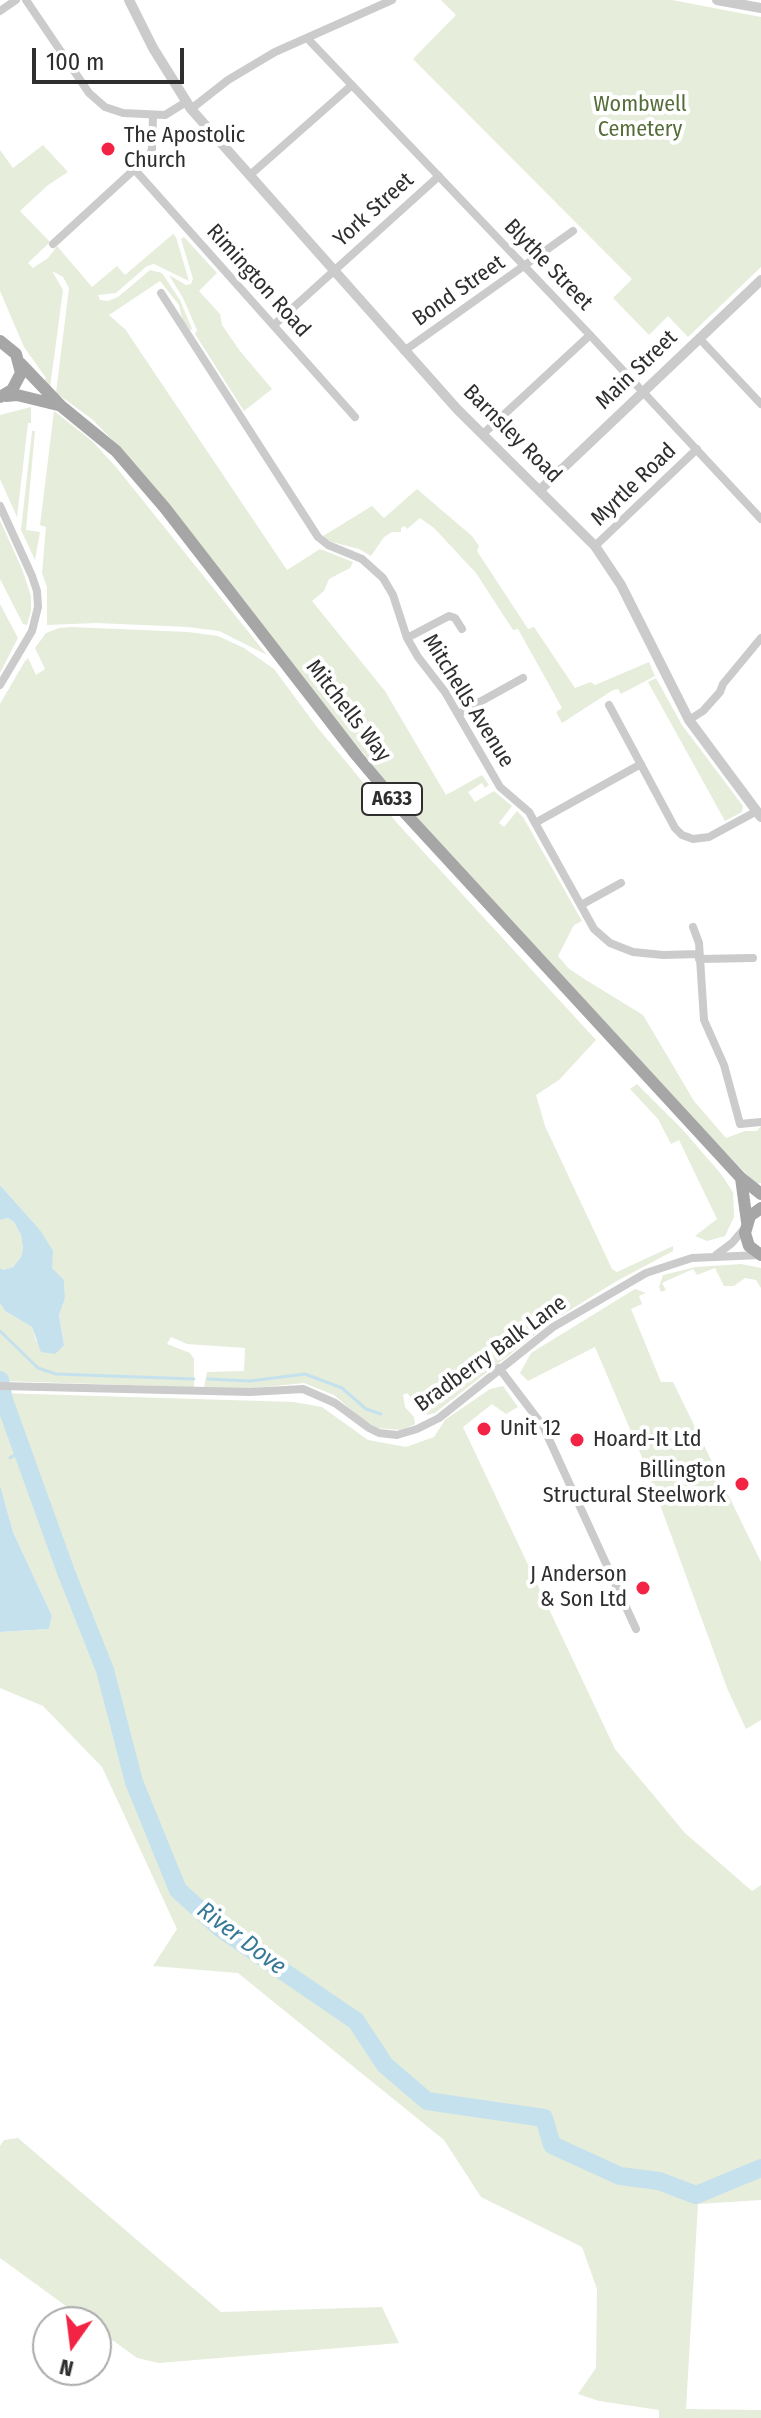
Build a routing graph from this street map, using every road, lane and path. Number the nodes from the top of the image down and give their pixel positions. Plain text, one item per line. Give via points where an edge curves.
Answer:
1 (16, 0) edge
2 (26, 0) edge
3 (129, 0) edge
4 (392, 0) edge
5 (717, 0) edge
6 (761, 8) edge
7 (0, 11) edge
8 (307, 38) junction
9 (352, 85) junction
10 (188, 105) junction
11 (153, 116) junction
12 (135, 170) junction
13 (250, 175) junction
14 (439, 176) junction
15 (573, 231) dead end
16 (53, 244) dead end
17 (524, 266) junction
18 (333, 271) junction
19 (761, 280) edge
20 (161, 293) dead end
21 (274, 325) junction
22 (590, 335) junction
23 (699, 338) junction
24 (0, 341) edge
25 (404, 351) junction
26 (20, 363) junction
27 (643, 392) junction
28 (2, 397) edge
29 (761, 404) edge
30 (61, 406) junction
31 (355, 417) dead end
32 (483, 434) junction
33 (697, 449) junction
34 (540, 490) junction
35 (0, 506) edge
36 (761, 519) edge
37 (595, 546) junction
38 (462, 629) dead end
39 (407, 638) junction
40 (761, 638) edge
41 (523, 678) dead end
42 (0, 685) edge
43 (609, 705) dead end
44 (458, 714) junction
45 (689, 720) junction
46 (641, 764) junction
47 (759, 814) edge
48 (535, 823) junction
49 (621, 883) dead end
50 (581, 905) junction
51 (693, 927) dead end
52 (699, 956) junction
53 (753, 958) dead end
54 (761, 1122) edge
55 (741, 1178) junction
56 (761, 1194) edge
57 (761, 1208) edge
58 (746, 1224) junction
59 (716, 1255) junction
60 (760, 1255) edge
61 (499, 1368) junction
62 (0, 1386) edge
63 (636, 1629) dead end

1 - 7 street
2 - 11 street via 97,101 115,112
3 - 10 street, Barnsley Road
4 - 8 street
5 - 6 street
8 - 9 street, Blythe Street
8 - 10 street
9 - 13 street
9 - 14 street, Blythe Street
10 - 11 street
10 - 13 street, Barnsley Road
11 - 12 street via 152,149
12 - 16 street
12 - 21 street, Rimington Road
13 - 18 street, Barnsley Road
14 - 17 street, Blythe Street
14 - 18 street, York Street
15 - 17 street, Bond Street
17 - 22 street, Blythe Street
17 - 25 street, Bond Street
18 - 21 street, York Street
18 - 25 street, Barnsley Road
19 - 23 street, Main Street
20 - 39 street, Mitchells Avenue via 318,537 362,559 383,578
21 - 31 street, Rimington Road
22 - 27 street, Blythe Street
22 - 32 street
23 - 27 street, Main Street
23 - 29 street
24 - 26 main road, Mitchells Way via 10,346
25 - 32 street, Barnsley Road
26 - 28 main road via 18,382
26 - 30 main road, Mitchells Way / A633
27 - 33 street, Blythe Street
27 - 34 street, Main Street
28 - 30 main road, Mitchells Way via 17,395
30 - 55 main road, Mitchells Way / A633 via 116,451 405,813
32 - 34 street, Barnsley Road
33 - 36 street, Blythe Street
33 - 37 street, Myrtle Road
34 - 37 street, Barnsley Road
35 - 42 street via 32,576 38,607 32,631
37 - 45 street, Barnsley Road via 621,585
38 - 39 street via 449,616
39 - 44 street, Mitchells Avenue
40 - 45 street via 720,692
41 - 44 street
43 - 46 street
44 - 48 street, Mitchells Avenue via 494,778
45 - 47 street, Barnsley Road
46 - 47 street via 675,828 687,837 709,837
46 - 48 street
48 - 50 street, Mitchells Avenue
49 - 50 street
50 - 52 street, Mitchells Avenue via 594,929 621,948 645,955
51 - 52 street
52 - 53 street, Mitchells Avenue
52 - 54 street via 704,1020 724,1065 740,1124
55 - 56 main road, Mitchells Way
55 - 58 main road
57 - 58 main road
58 - 59 street
58 - 60 main road via 746,1239
59 - 60 street, Bradberry Balk Lane
59 - 61 street, Bradberry Balk Lane via 665,1265 614,1291 553,1327
61 - 62 street, Bradberry Balk Lane via 439,1418 397,1435 379,1433 303,1389
61 - 63 street via 543,1426

